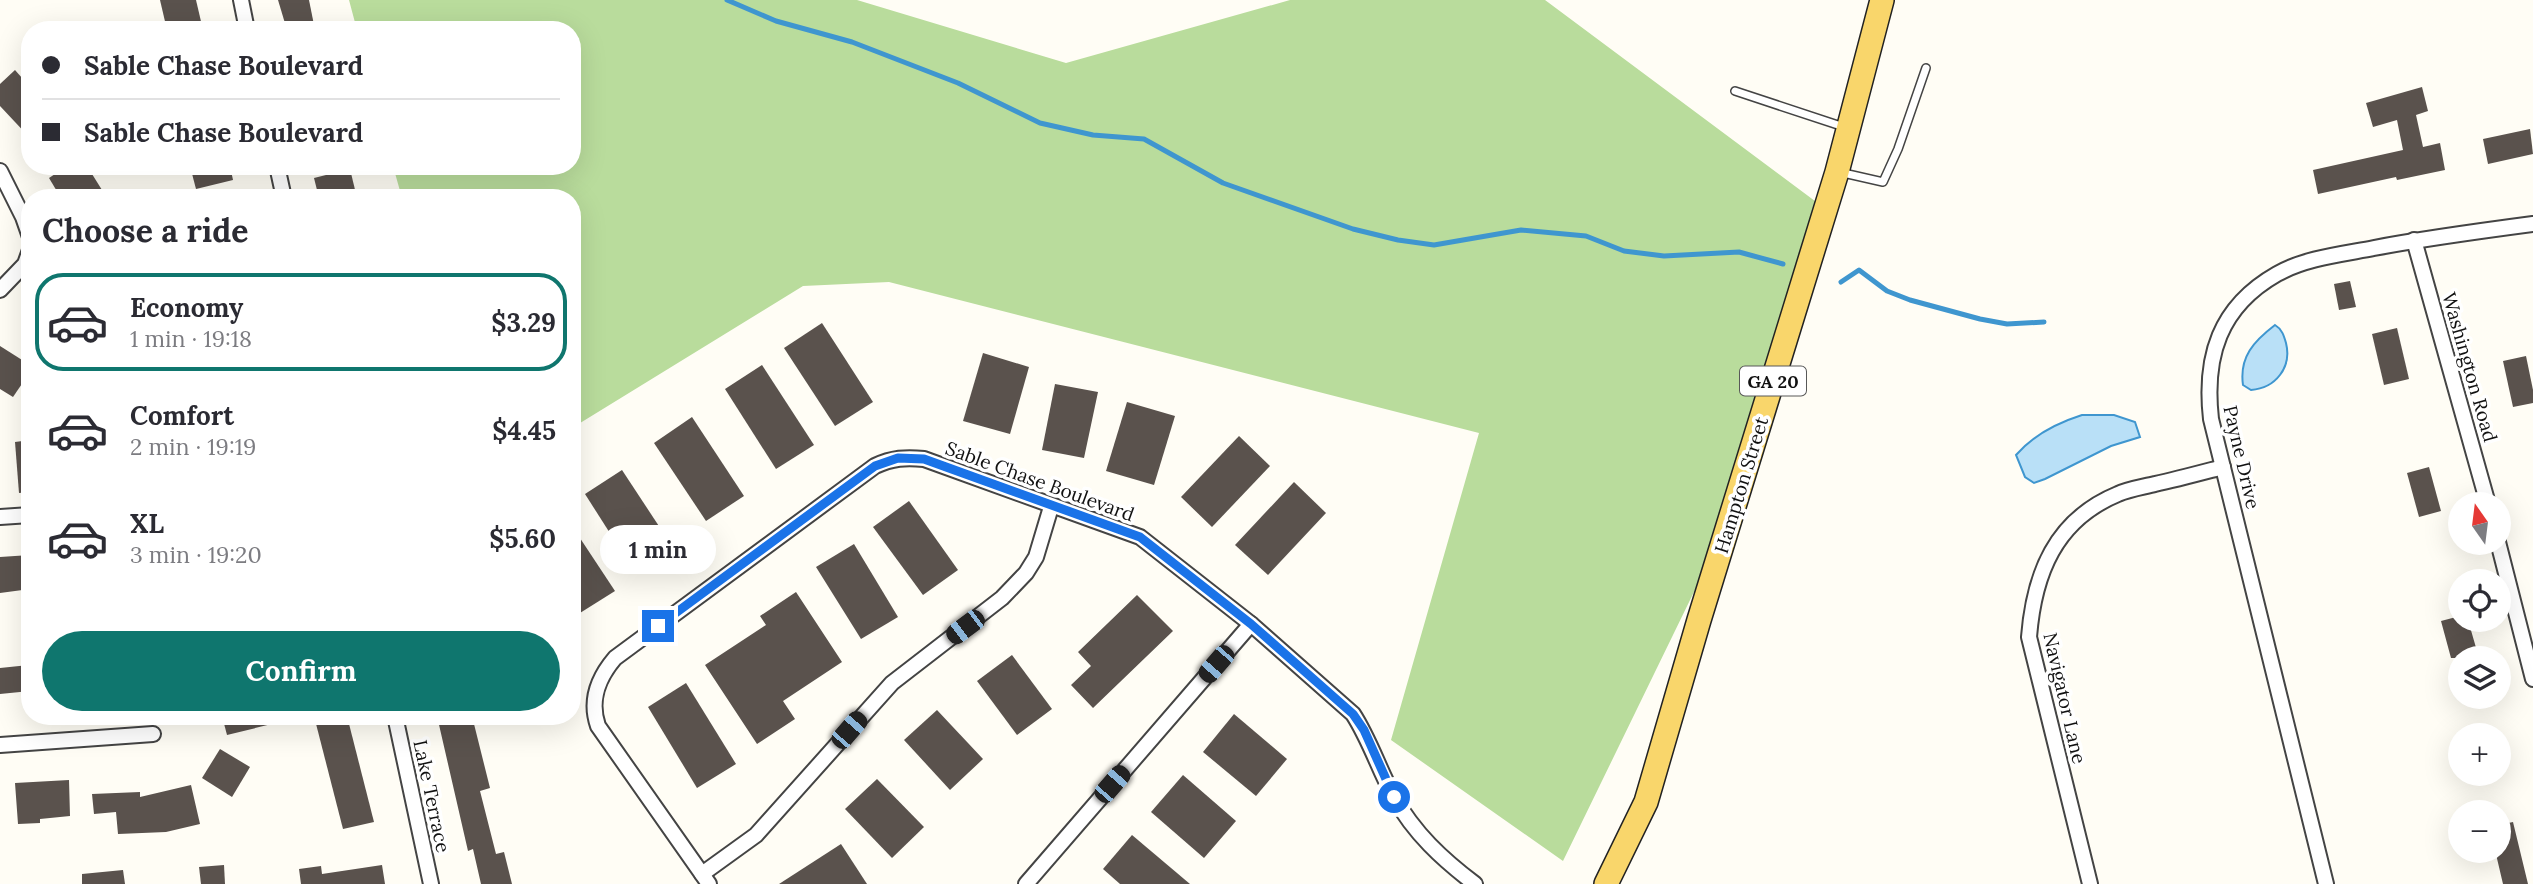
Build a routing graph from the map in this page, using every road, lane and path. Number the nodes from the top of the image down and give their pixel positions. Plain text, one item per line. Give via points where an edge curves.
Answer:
1 (241, 0) edge
2 (1882, 0) edge
3 (245, 21) edge
4 (1926, 68) dead end
5 (1735, 91) dead end
6 (1848, 128) junction
7 (0, 172) edge
8 (1837, 172) junction
9 (21, 213) edge
10 (2533, 224) edge
11 (2414, 240) junction
12 (21, 268) edge
13 (0, 290) edge
14 (2223, 467) junction
15 (2485, 492) edge
16 (1051, 507) junction
17 (21, 516) edge
18 (0, 517) edge
19 (2501, 555) edge
20 (1251, 624) junction
21 (2533, 679) edge
22 (397, 725) edge
23 (153, 734) dead end
24 (0, 745) edge
25 (706, 879) edge
26 (431, 884) edge
27 (1026, 884) edge
28 (1475, 884) edge
29 (1606, 884) edge
30 (2090, 884) edge
31 (2326, 884) edge

1 - 3 street
2 - 6 main road, Hampton Street / GA 20
4 - 8 lane via 1883,182
5 - 6 lane
6 - 8 main road, Hampton Street / GA 20
7 - 9 street
8 - 29 main road, Hampton Street / GA 20 via 1646,802
10 - 11 street, Payne Drive
11 - 14 street, Payne Drive via 2327,257 2277,273 2232,312 2217,341 2209,374 2211,419
11 - 15 street, Washington Road
12 - 13 street
14 - 30 street, Navigator Lane via 2120,492 2093,506 2053,548 2031,603 2029,637
14 - 31 street, Payne Drive
16 - 20 street, Sable Chase Boulevard via 1140,537
16 - 25 street via 1036,557 1026,573 1002,598 892,684 756,835
16 - 25 street, Sable Chase Boulevard via 924,459 888,460 615,658 598,685 594,701 598,726
17 - 18 street
19 - 21 street
20 - 27 street
20 - 28 street, Sable Chase Boulevard via 1353,714 1413,827
22 - 26 street, Lake Terrace
23 - 24 street

